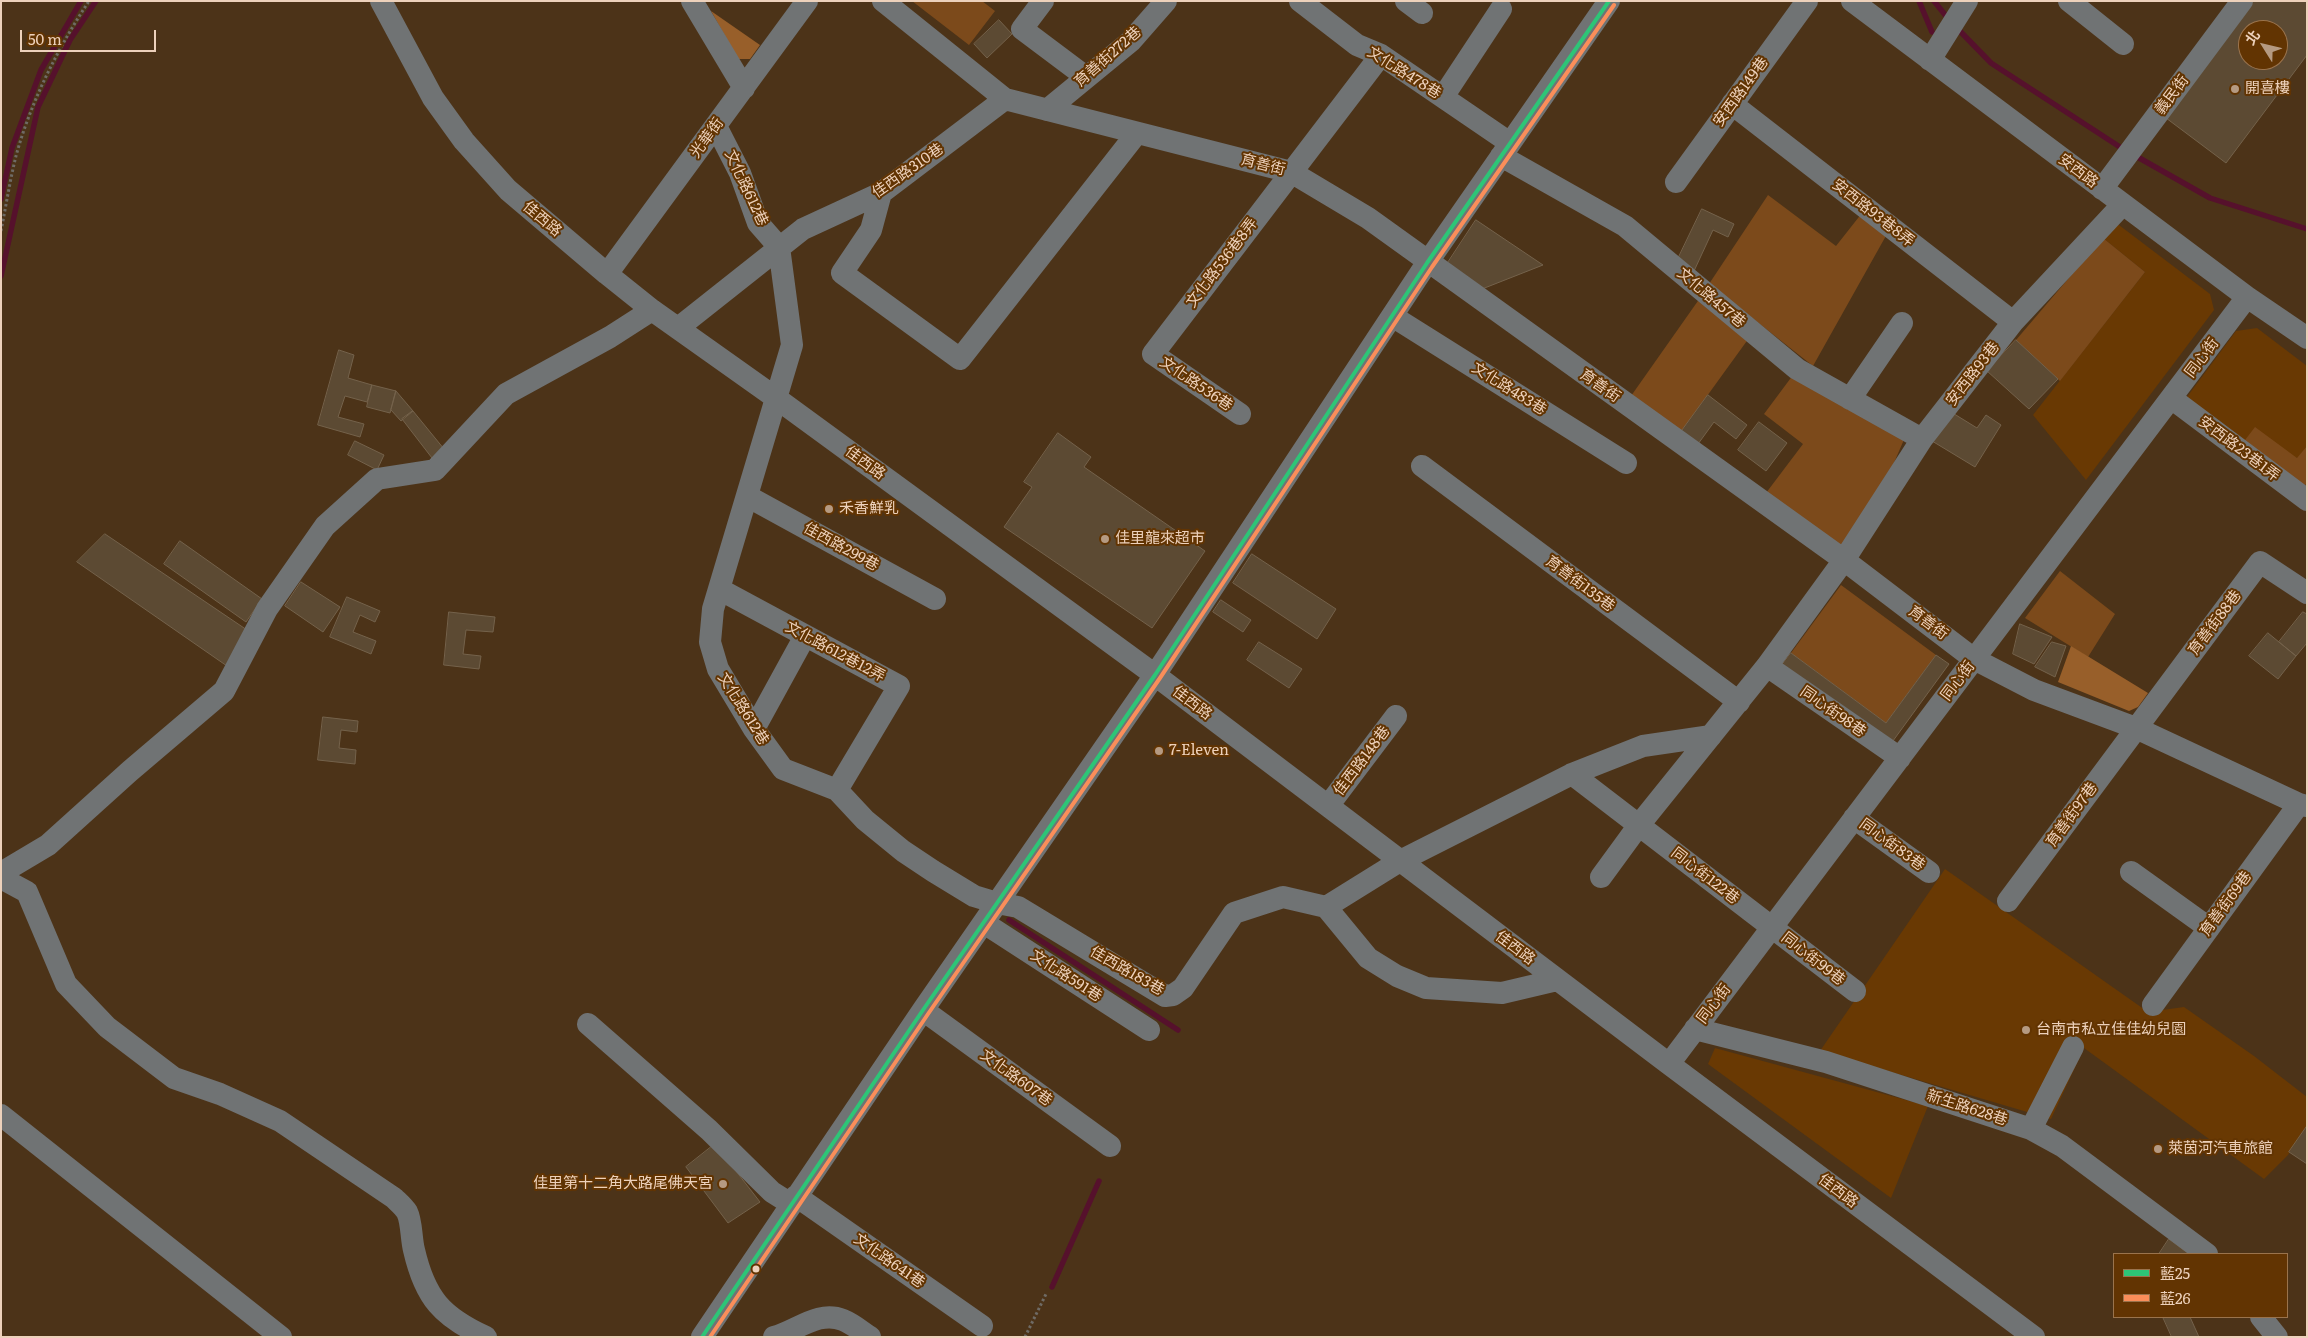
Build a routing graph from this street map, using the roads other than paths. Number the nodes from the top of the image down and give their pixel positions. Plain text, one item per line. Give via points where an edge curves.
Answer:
1 (381, 1) edge
2 (692, 1) edge
3 (807, 1) edge
4 (883, 1) edge
5 (1043, 1) edge
6 (1166, 1) edge
7 (1300, 1) edge
8 (1609, 1) edge
9 (1807, 1) edge
10 (1852, 1) edge
11 (2069, 1) edge
12 (2242, 1) edge
13 (1963, 7) edge
14 (1501, 9) dead end
15 (2123, 44) dead end
16 (1381, 55) junction
17 (1930, 60) junction
18 (1086, 77) junction
19 (744, 88) junction
20 (1443, 97) junction
21 (1005, 99) junction
22 (1732, 104) junction
23 (1047, 110) junction
24 (716, 126) junction
25 (1137, 133) junction
26 (1506, 150) junction
27 (1291, 172) junction
28 (1676, 182) dead end
29 (2102, 189) junction
30 (881, 193) junction
31 (2123, 204) junction
32 (779, 247) junction
33 (1427, 262) junction
34 (607, 274) junction
35 (2247, 298) junction
36 (652, 310) junction
37 (1392, 316) junction
38 (2013, 322) junction
39 (1902, 323) dead end
40 (678, 328) junction
41 (2307, 338) edge
42 (1152, 354) joint
43 (776, 398) junction
44 (2171, 398) junction
45 (1850, 399) junction
46 (1240, 414) dead end
47 (1922, 439) junction
48 (1626, 463) dead end
49 (1422, 466) dead end
50 (747, 496) junction
51 (2307, 500) edge
52 (1844, 560) junction
53 (719, 589) junction
54 (2307, 593) edge
55 (934, 598) dead end
56 (805, 636) junction
57 (1974, 659) junction
58 (1767, 666) junction
59 (1155, 675) junction
60 (1739, 702) junction
61 (1396, 716) dead end
62 (2136, 728) junction
63 (754, 729) junction
64 (1711, 736) junction
65 (1900, 758) junction
66 (1572, 774) junction
67 (837, 790) junction
68 (2303, 805) edge
69 (1328, 806) junction
70 (1854, 818) junction
71 (1639, 825) junction
72 (1400, 861) junction
73 (1929, 872) dead end
74 (2132, 872) dead end
75 (1, 873) edge
76 (1601, 877) dead end
77 (1, 878) edge
78 (2008, 901) dead end
79 (997, 903) junction
80 (1326, 908) junction
81 (984, 923) junction
82 (1772, 927) junction
83 (2209, 928) junction
84 (1557, 980) junction
85 (1855, 991) dead end
86 (2153, 1005) dead end
87 (923, 1010) junction
88 (588, 1024) dead end
89 (1695, 1029) junction
90 (1149, 1030) dead end
91 (2073, 1047) dead end
92 (1669, 1064) junction
93 (1, 1115) edge
94 (2031, 1129) junction
95 (1110, 1146) dead end
96 (794, 1200) junction
97 (2207, 1253) edge
98 (2262, 1318) edge
99 (982, 1326) dead end
100 (281, 1337) edge
101 (486, 1337) edge
102 (702, 1337) edge
103 (774, 1337) edge
104 (870, 1337) edge
105 (2034, 1337) edge
106 (2277, 1337) edge

1 - 34 street, 佳西路 via 433,98 464,141 508,190
2 - 19 street
3 - 19 street, 光華街
4 - 21 street, 育善街
5 - 18 street via 1022,29
6 - 18 street, 育善街272巷 via 1131,41
7 - 16 street, 文化路478巷 via 1357,45
8 - 26 street
9 - 22 street, 安西路149巷
10 - 17 street, 安西路
11 - 15 street
12 - 29 street, 義民街
13 - 17 street
14 - 20 street
16 - 20 street, 文化路478巷
16 - 27 street, 文化路536巷8弄
17 - 29 street, 安西路
18 - 23 street, 育善街272巷
19 - 24 street, 光華街
20 - 26 street, 文化路478巷
21 - 23 street, 育善街
21 - 30 street, 佳西路310巷
22 - 28 street, 安西路149巷
22 - 38 street, 安西路93巷8弄
23 - 25 street, 育善街
24 - 32 street, 文化路612巷 via 740,173 758,223
24 - 34 street, 光華街
25 - 27 street, 育善街
25 - 30 street via 960,359 842,273 871,230
26 - 33 street
26 - 45 street, 文化路457巷 via 1625,226 1796,369
27 - 33 street, 育善街 via 1368,218
27 - 42 street, 文化路536巷8弄
29 - 31 street, 安西路
30 - 32 street, 佳西路310巷 via 803,229
31 - 35 street, 安西路
31 - 38 street, 安西路93巷
32 - 40 street, 佳西路310巷
32 - 43 street via 792,345
33 - 37 street
33 - 52 street, 育善街
34 - 36 street, 佳西路
35 - 41 street, 安西路
35 - 44 street, 同心街
36 - 40 street, 佳西路
36 - 75 street via 506,394 434,470 377,479 325,526 267,609 224,691 48,845
37 - 48 street, 文化路483巷
37 - 59 street
38 - 47 street, 安西路93巷
39 - 45 street
40 - 43 street, 佳西路
42 - 46 street, 文化路536巷
43 - 50 street, 文化路612巷
43 - 59 street, 佳西路
44 - 51 street, 安西路23巷1弄
44 - 57 street, 同心街
45 - 47 street, 文化路457巷
47 - 52 street, 安西路93巷
49 - 60 street, 育善街135巷
50 - 53 street, 文化路612巷
50 - 55 street, 佳西路299巷
52 - 57 street, 育善街
52 - 58 street
53 - 56 street, 文化路612巷12弄
53 - 63 street, 文化路612巷 via 713,609 710,642 718,669
54 - 62 street, 育善街88巷 via 2260,562
56 - 63 street
56 - 67 street, 文化路612巷12弄 via 899,686
57 - 62 street, 育善街 via 2034,690
57 - 65 street, 同心街
58 - 60 street
58 - 65 street, 同心街98巷
59 - 69 street, 佳西路
59 - 79 street
60 - 64 street
61 - 69 street, 佳西路148巷
62 - 68 street, 育善街
62 - 78 street, 育善街97巷
63 - 67 street, 文化路612巷 via 783,769
64 - 66 street via 1643,746
64 - 71 street
65 - 70 street, 同心街
66 - 71 street, 同心街122巷
66 - 72 street
67 - 79 street, 文化路612巷 via 865,820 902,851 974,896
68 - 83 street, 育善街69巷
69 - 72 street, 佳西路
70 - 73 street, 同心街83巷
70 - 82 street, 同心街
71 - 76 street
71 - 82 street, 同心街122巷
72 - 80 street
72 - 84 street, 佳西路
74 - 83 street
77 - 101 street via 27,892 66,984 107,1027 174,1078 280,1120 394,1198 407,1213 426,1288 442,1311 462,1326
79 - 80 street, 佳西路183巷 via 1018,907 1165,996 1183,988 1234,913 1283,897
79 - 81 street
80 - 84 street via 1368,958 1397,976 1426,988 1502,993
81 - 87 street
81 - 90 street, 文化路591巷
82 - 85 street, 同心街99巷
82 - 89 street, 同心街
83 - 86 street, 育善街69巷
84 - 92 street, 佳西路
87 - 95 street, 文化路607巷
87 - 96 street
88 - 96 street, 文化路641巷 via 709,1130 772,1192
89 - 92 street, 同心街
89 - 94 street, 新生路628巷 via 1826,1062
91 - 94 street
92 - 105 street, 佳西路
93 - 100 street
94 - 97 street, 新生路628巷 via 2062,1146
96 - 99 street, 文化路641巷
96 - 102 street
98 - 106 street
103 - 104 street via 819,1317 842,1320

